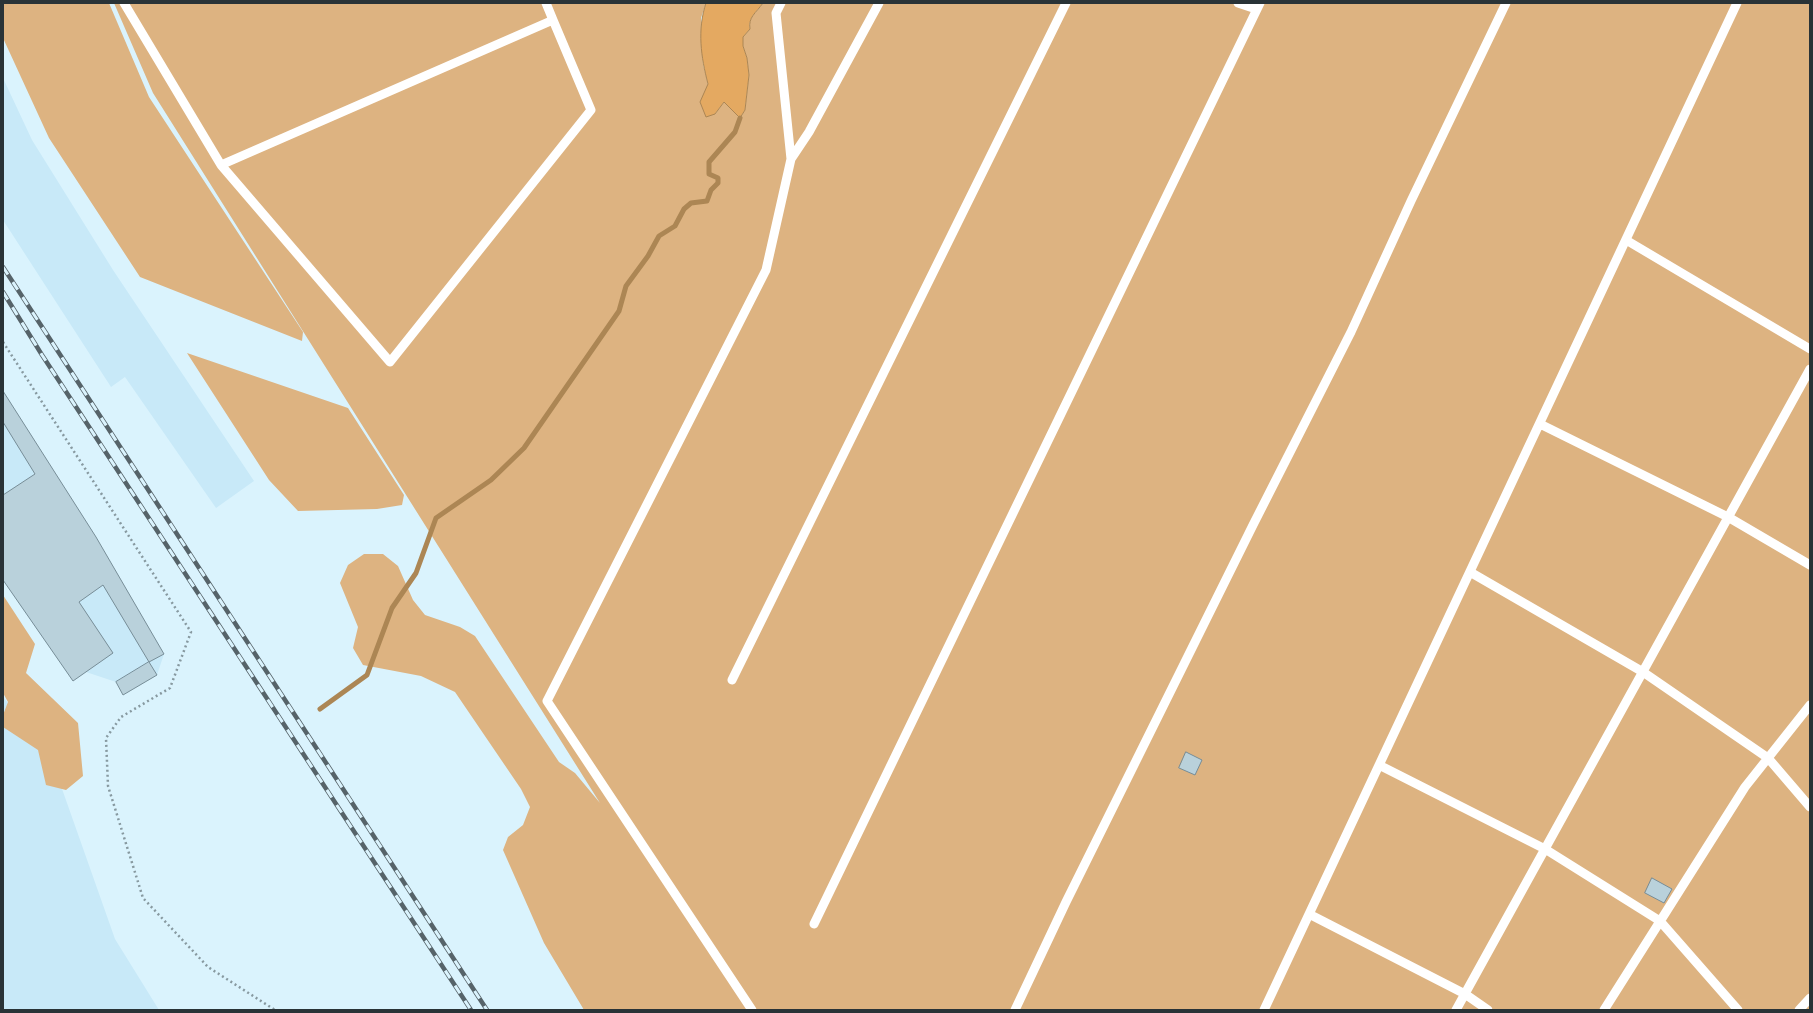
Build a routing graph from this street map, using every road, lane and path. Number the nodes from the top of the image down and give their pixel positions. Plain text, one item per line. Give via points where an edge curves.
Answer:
1 (124, 3) edge
2 (546, 3) edge
3 (781, 3) edge
4 (879, 3) edge
5 (1066, 3) edge
6 (1238, 3) edge
7 (1506, 3) edge
8 (1737, 3) edge
9 (1258, 6) edge
10 (554, 20) junction
11 (791, 159) junction
12 (221, 165) junction
13 (1626, 240) junction
14 (3, 342) edge
15 (1810, 349) edge
16 (1810, 369) edge
17 (1540, 424) junction
18 (1728, 517) junction
19 (1810, 566) edge
20 (1470, 572) junction
21 (1643, 672) junction
22 (732, 680) dead end
23 (1810, 705) edge
24 (1768, 758) junction
25 (1379, 765) junction
26 (1810, 806) edge
27 (1545, 849) junction
28 (1309, 914) junction
29 (1660, 922) junction
30 (814, 924) dead end
31 (1465, 994) junction
32 (1810, 998) edge
33 (275, 1010) edge
34 (752, 1010) edge
35 (1015, 1010) edge
36 (1264, 1010) edge
37 (1456, 1010) edge
38 (1488, 1010) edge
39 (1604, 1010) edge
40 (1738, 1010) edge
41 (1799, 1010) edge

1 - 12 lane
2 - 10 lane
3 - 11 lane via 776,13
4 - 11 lane via 809,132
5 - 22 lane
6 - 9 lane
7 - 35 lane via 1351,332 1066,902
8 - 13 lane
9 - 30 lane
10 - 12 lane
10 - 12 lane via 591,110 390,362
11 - 34 lane via 766,270 547,701
13 - 15 lane
13 - 17 lane
14 - 33 path via 191,632 170,688 121,717 106,738 108,786 142,898 208,967
16 - 18 lane
17 - 18 lane
17 - 20 lane
18 - 19 lane
18 - 21 lane
20 - 21 lane
20 - 25 lane
21 - 24 lane
21 - 27 lane
23 - 24 lane
24 - 26 lane
24 - 29 lane via 1745,787
25 - 27 lane
25 - 28 lane
27 - 29 lane
27 - 31 lane
28 - 31 lane
28 - 36 lane
29 - 39 lane
29 - 40 lane
31 - 37 lane
31 - 38 lane
32 - 41 lane

